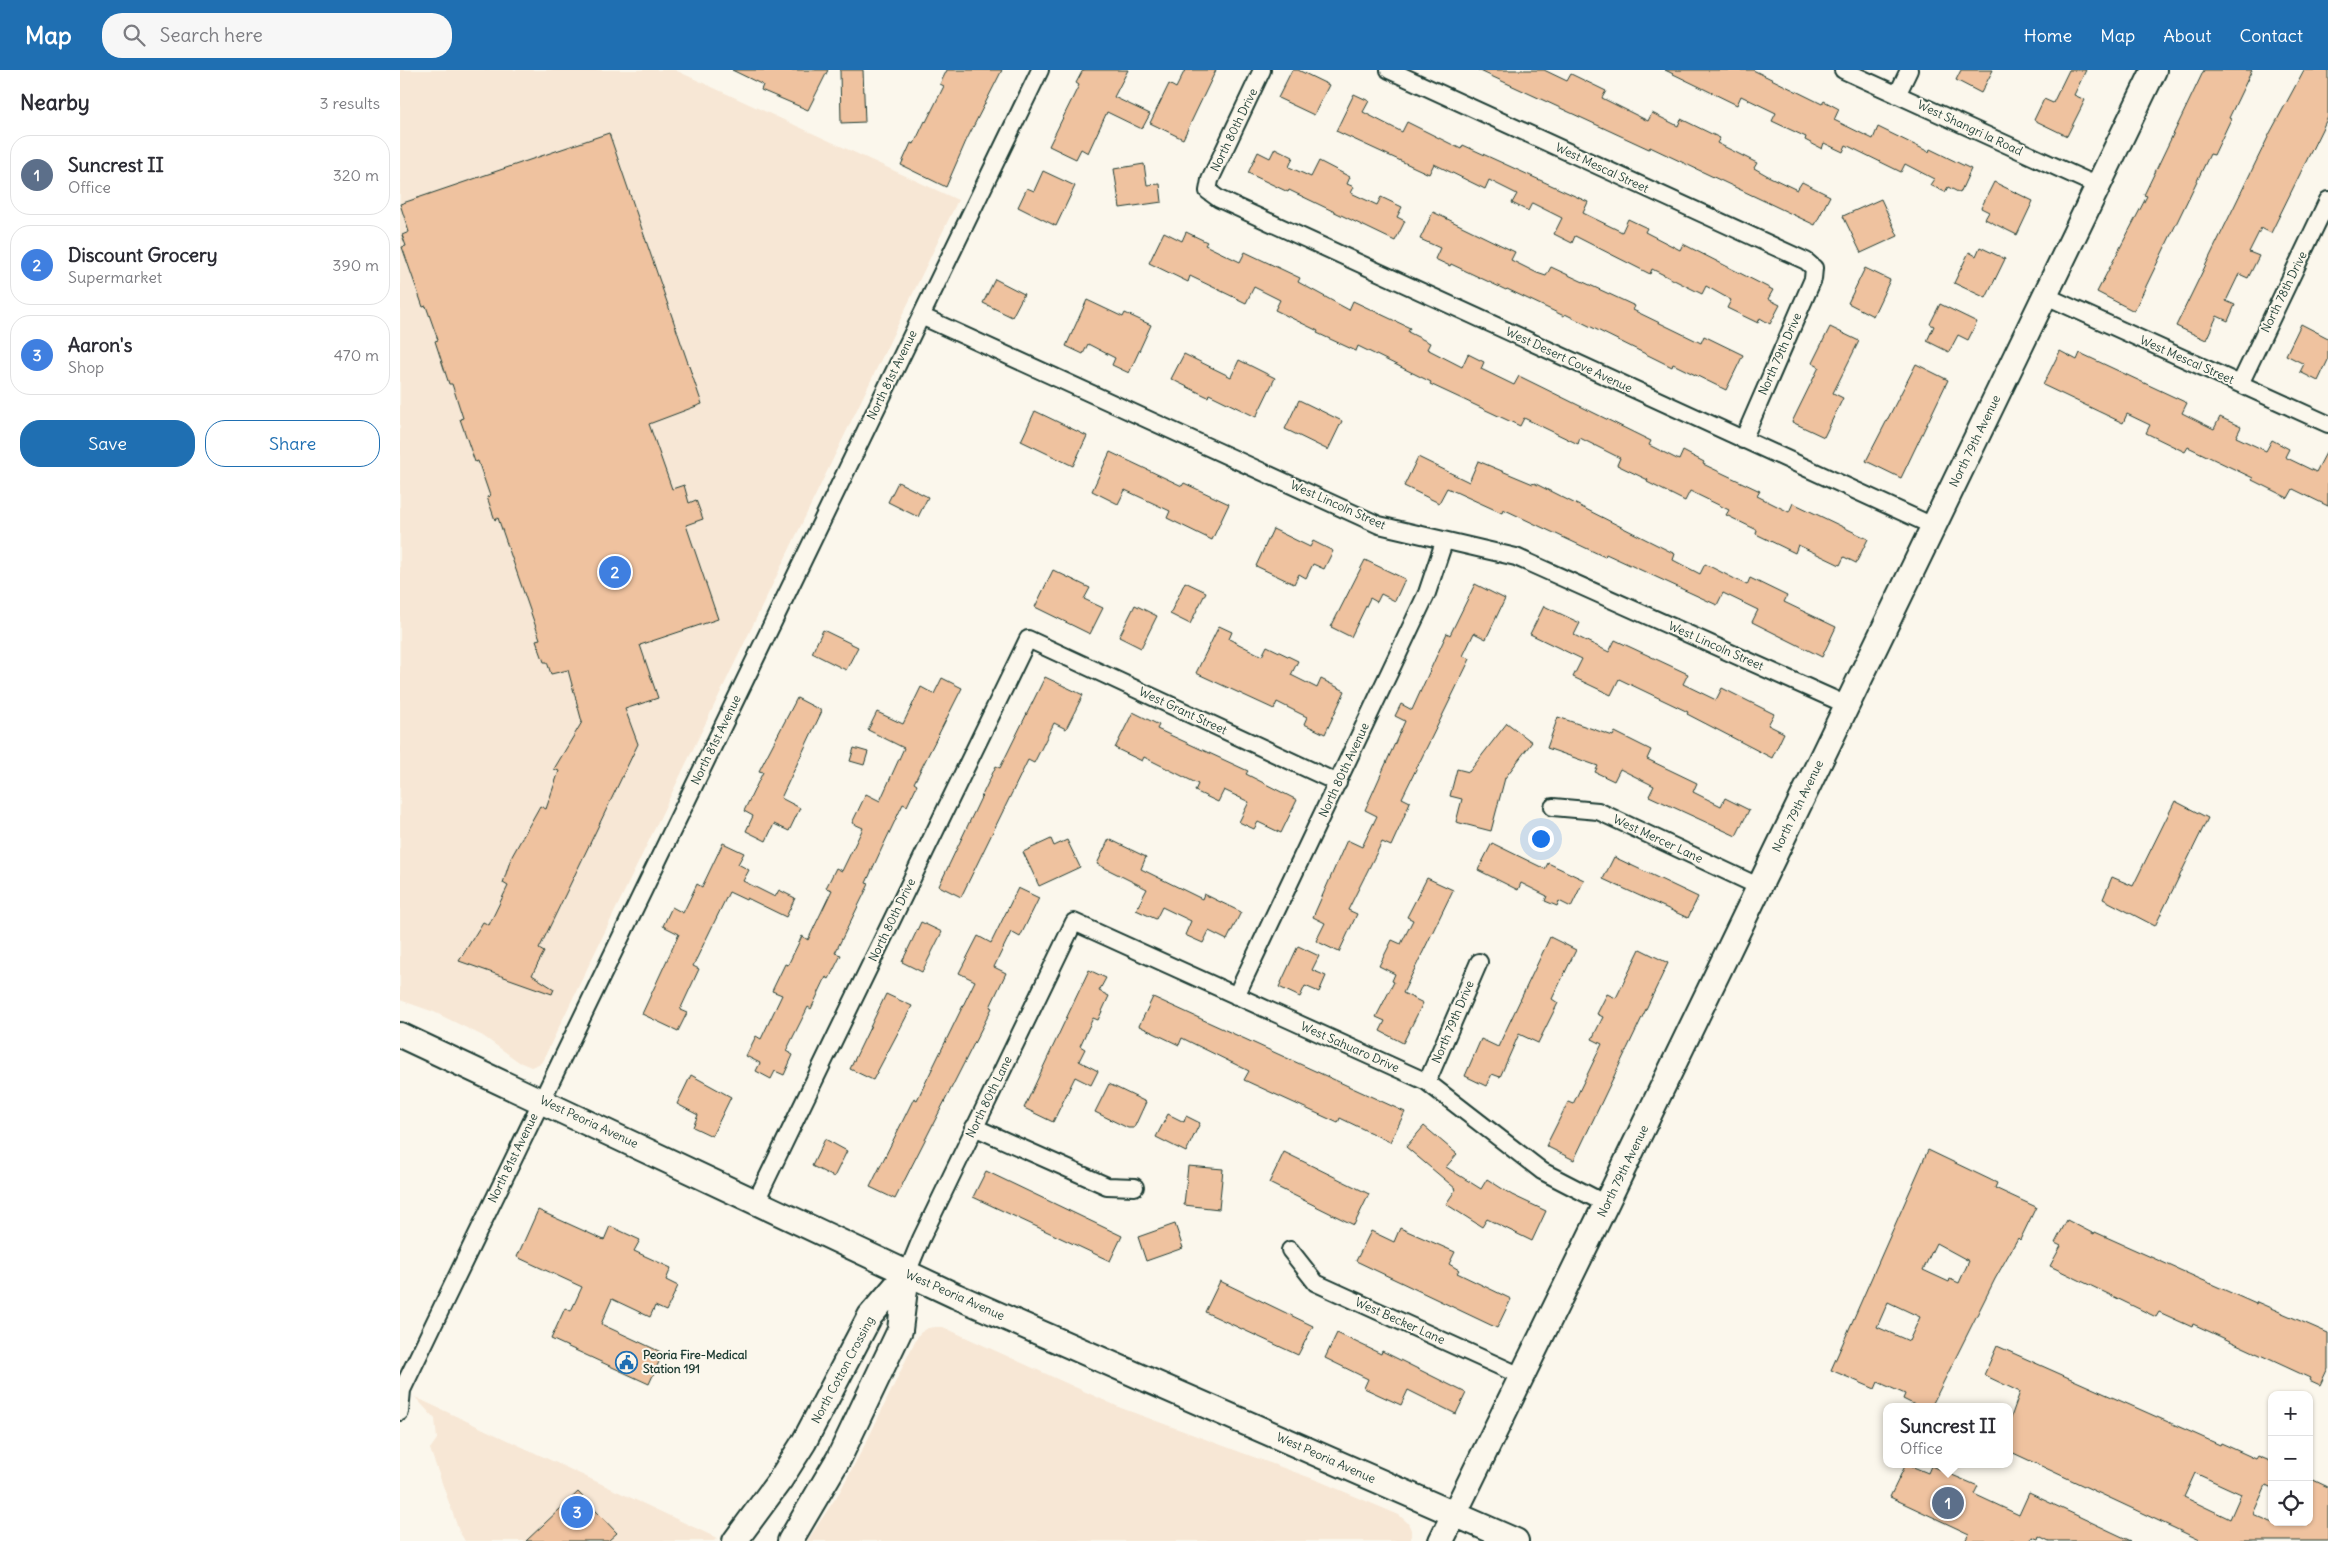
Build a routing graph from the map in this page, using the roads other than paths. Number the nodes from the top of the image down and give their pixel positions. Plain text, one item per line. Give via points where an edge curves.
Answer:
1 (1040, 70) edge
2 (1262, 70) edge
3 (1388, 70) edge
4 (1843, 70) edge
5 (1909, 70) edge
6 (2154, 70) edge
7 (1897, 95) junction
8 (2098, 186) junction
9 (1208, 191) joint
10 (2328, 200) edge
11 (1814, 268) joint
12 (2046, 296) junction
13 (921, 316) junction
14 (2240, 384) junction
15 (2328, 424) edge
16 (1742, 440) junction
17 (1933, 526) junction
18 (1444, 542) junction
19 (1028, 639) joint
20 (1847, 705) junction
21 (1338, 782) junction
22 (1553, 807) dead end
23 (1760, 887) junction
24 (1074, 922) joint
25 (1480, 962) dead end
26 (1236, 996) junction
27 (400, 1035) edge
28 (1427, 1082) junction
29 (542, 1100) junction
30 (974, 1127) junction
31 (1135, 1187) dead end
32 (756, 1202) junction
33 (1606, 1204) junction
34 (1290, 1250) dead end
35 (907, 1273) junction
36 (1521, 1376) junction
37 (400, 1412) edge
38 (1454, 1514) junction
39 (735, 1541) edge
40 (790, 1541) edge
41 (1441, 1541) edge
42 (1516, 1541) edge

1 - 13 street, North 81st Avenue
2 - 9 street, North 80th Drive via 1210,180
3 - 11 street, West Mescal Street via 1806,261
4 - 7 street, West Shangri la Road
5 - 7 street
6 - 8 main road, North 79th Avenue
7 - 8 street, West Shangri la Road
8 - 12 main road, North 79th Avenue
9 - 16 street, West Desert Cove Avenue via 1219,200
10 - 14 street, North 78th Drive
11 - 16 street, North 79th Drive via 1813,278
12 - 14 street, West Mescal Street
12 - 17 main road, North 79th Avenue
13 - 18 street, West Lincoln Street via 1379,525
13 - 29 street, North 81st Avenue
14 - 15 street, West Mescal Street
16 - 17 street, West Desert Cove Avenue
17 - 20 main road, North 79th Avenue
18 - 20 street, West Lincoln Street via 1516,557
18 - 21 street, North 80th Avenue via 1427,593
19 - 21 street, West Grant Street
19 - 32 street, North 80th Drive
20 - 23 main road, North 79th Avenue
21 - 26 street, North 80th Avenue
22 - 23 street, West Mercer Lane via 1598,811
23 - 33 main road, North 79th Avenue
24 - 26 street, West Sahuaro Drive
24 - 30 street, North 80th Lane
25 - 28 street, North 79th Drive
26 - 28 street, West Sahuaro Drive
27 - 29 main road, West Peoria Avenue
28 - 33 street, West Sahuaro Drive via 1542,1171
29 - 32 main road, West Peoria Avenue
29 - 37 street, North 81st Avenue via 402,1390
30 - 31 street via 1107,1186
30 - 35 street, North 80th Lane
32 - 35 main road, West Peoria Avenue
33 - 36 main road, North 79th Avenue
34 - 36 street, West Becker Lane via 1316,1283
35 - 38 main road, West Peoria Avenue
35 - 39 main road, North Cotton Crossing via 870,1316 804,1442
35 - 40 main road via 900,1330 839,1458
36 - 38 main road, North 79th Avenue
38 - 41 main road, North 79th Avenue
38 - 42 main road, West Peoria Avenue

